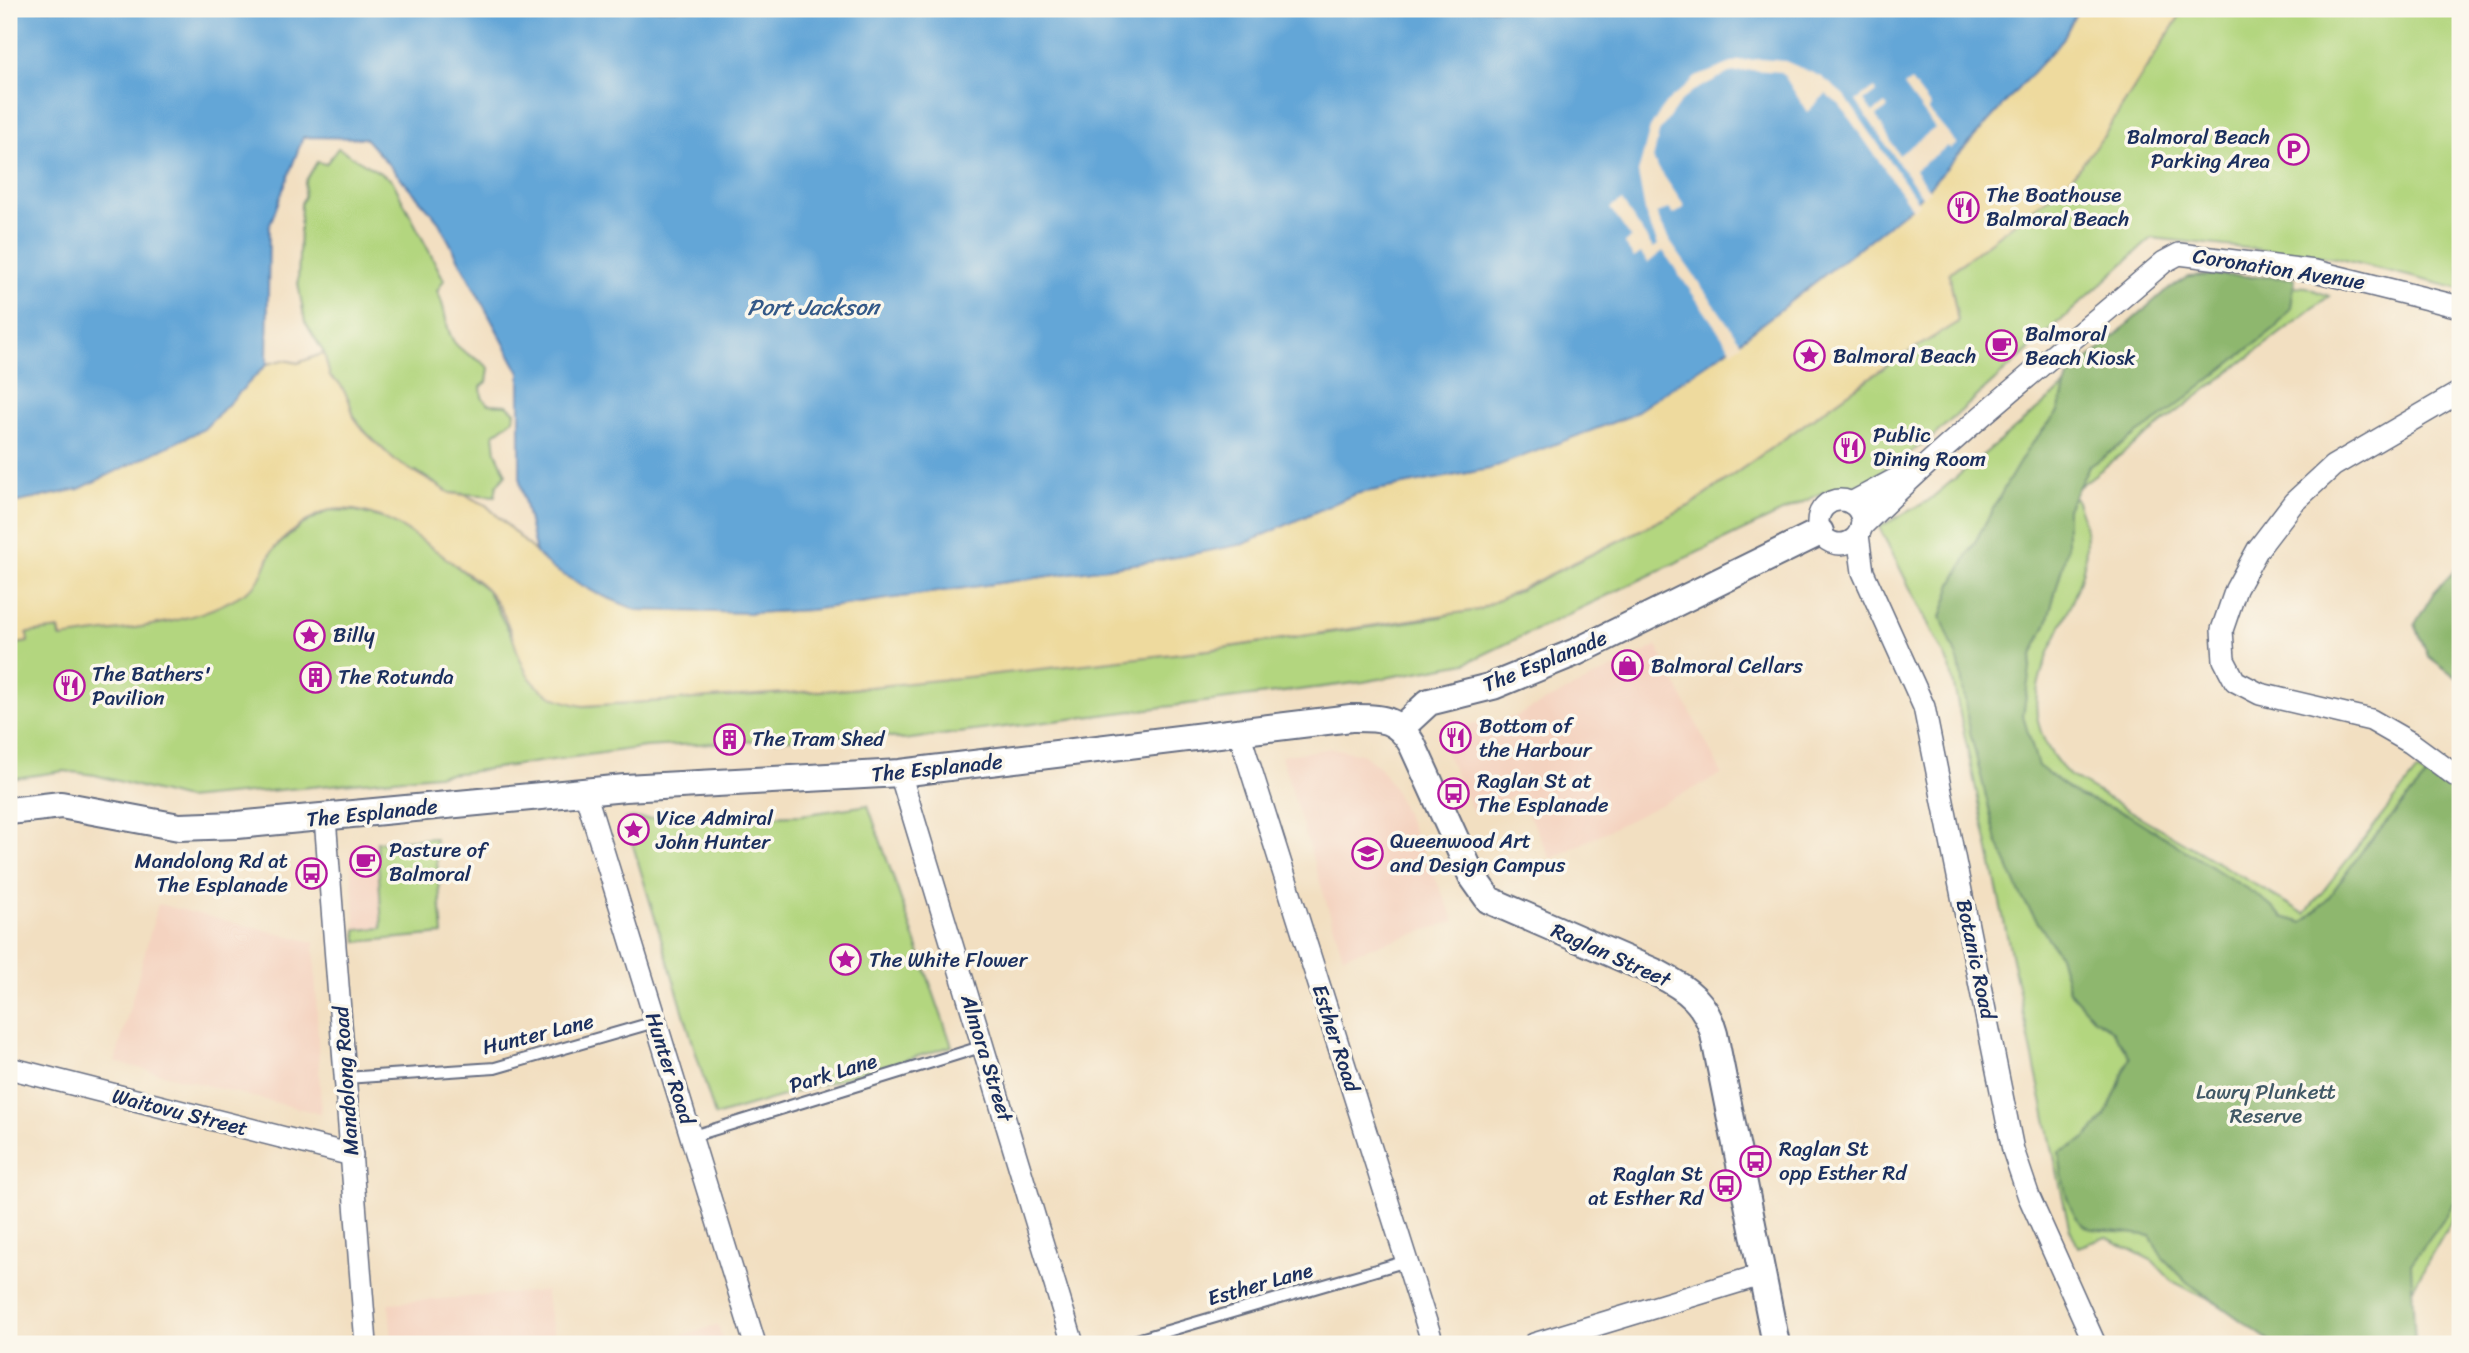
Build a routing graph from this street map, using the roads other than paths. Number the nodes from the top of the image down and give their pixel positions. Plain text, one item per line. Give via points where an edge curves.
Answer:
1 (2460, 307) edge
2 (2460, 392) edge
3 (1934, 459) junction
4 (1851, 503) junction
5 (1859, 531) junction
6 (1829, 538) junction
7 (1863, 572) junction
8 (1402, 727) junction
9 (1239, 732) junction
10 (900, 773) junction
11 (2460, 779) edge
12 (584, 792) junction
13 (9, 811) edge
14 (325, 818) junction
15 (654, 1022) junction
16 (984, 1046) junction
17 (9, 1068) edge
18 (345, 1078) junction
19 (693, 1136) junction
20 (352, 1155) junction
21 (1407, 1261) junction
22 (1761, 1275) junction
23 (366, 1344) edge
24 (755, 1344) edge
25 (1073, 1344) edge
26 (1123, 1344) edge
27 (1433, 1344) edge
28 (1534, 1344) edge
29 (1776, 1344) edge
30 (2095, 1344) edge

1 - 3 street, Coronation Avenue via 2315,271 2179,254
2 - 11 street via 2333,466 2294,502 2258,549 2236,589 2222,630 2224,660 2235,681 2260,694 2371,720
3 - 4 street
3 - 5 street
4 - 5 street via 1860,514
4 - 6 street via 1838,500 1825,506 1818,518
5 - 6 street
5 - 7 street, Botanic Road
6 - 7 street, Botanic Road
6 - 8 street, The Esplanade via 1576,652 1493,686 1429,702
7 - 30 street, Botanic Road via 1924,707 2013,1150 2029,1197
8 - 9 street, The Esplanade via 1351,718
8 - 22 street, Raglan Street via 1472,876 1489,900 1673,981 1704,1007 1714,1034
9 - 10 street, The Esplanade
9 - 21 street, Esther Road
10 - 12 street, The Esplanade
10 - 16 street, Almora Street
12 - 14 street, The Esplanade
12 - 15 street, Hunter Road
13 - 14 street, The Esplanade via 61,805 179,827
14 - 18 street, Mandolong Road
15 - 18 lane, Hunter Lane via 495,1068
15 - 19 street, Hunter Road
16 - 19 lane, Park Lane
16 - 25 street, Almora Street
17 - 20 street, Waitovu Street
18 - 20 street, Mandolong Road
19 - 24 street, Hunter Road
20 - 23 street, Mandolong Road
21 - 26 lane, Esther Lane
21 - 27 street, Esther Road
22 - 28 street
22 - 29 street, Raglan Street

